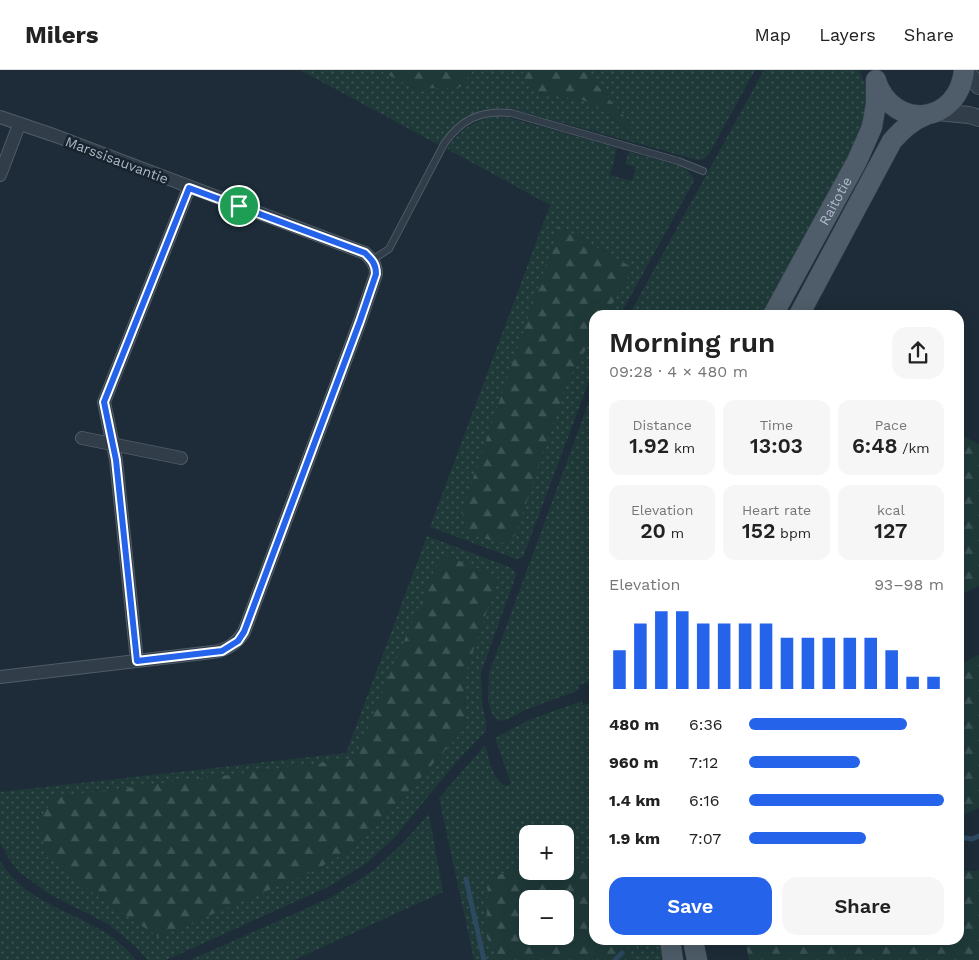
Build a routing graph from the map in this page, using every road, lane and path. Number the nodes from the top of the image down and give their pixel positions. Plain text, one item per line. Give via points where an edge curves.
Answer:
1 (965, 70) edge
2 (876, 75) edge
3 (979, 86) edge
4 (931, 113) junction
5 (0, 117) edge
6 (979, 118) edge
7 (19, 125) junction
8 (703, 171) dead end
9 (0, 176) edge
10 (189, 188) junction
11 (372, 260) junction
12 (776, 310) edge
13 (802, 310) edge
14 (82, 438) dead end
15 (112, 444) junction
16 (182, 458) dead end
17 (137, 661) junction
18 (0, 677) edge
19 (671, 945) edge
20 (694, 945) edge
21 (674, 960) edge
22 (697, 960) edge

1 - 3 street
1 - 4 main road, Raitotie via 957,95 946,107
2 - 4 main road via 880,91 895,108 910,114
2 - 12 main road, Raitotie via 872,127
4 - 6 street
4 - 13 main road, Raitotie via 906,125 892,141
5 - 7 street, Marssisauvantie
7 - 9 street
7 - 10 street, Marssisauvantie via 56,136
8 - 11 lane via 678,160 511,113 484,114 461,124 452,132 389,249
10 - 11 street, Marssisauvantie via 365,253
10 - 15 street via 104,402
11 - 17 street via 376,274 360,321 244,632 238,641 222,651
14 - 15 street
15 - 16 street
15 - 17 street
17 - 18 street
19 - 21 main road
20 - 22 main road

